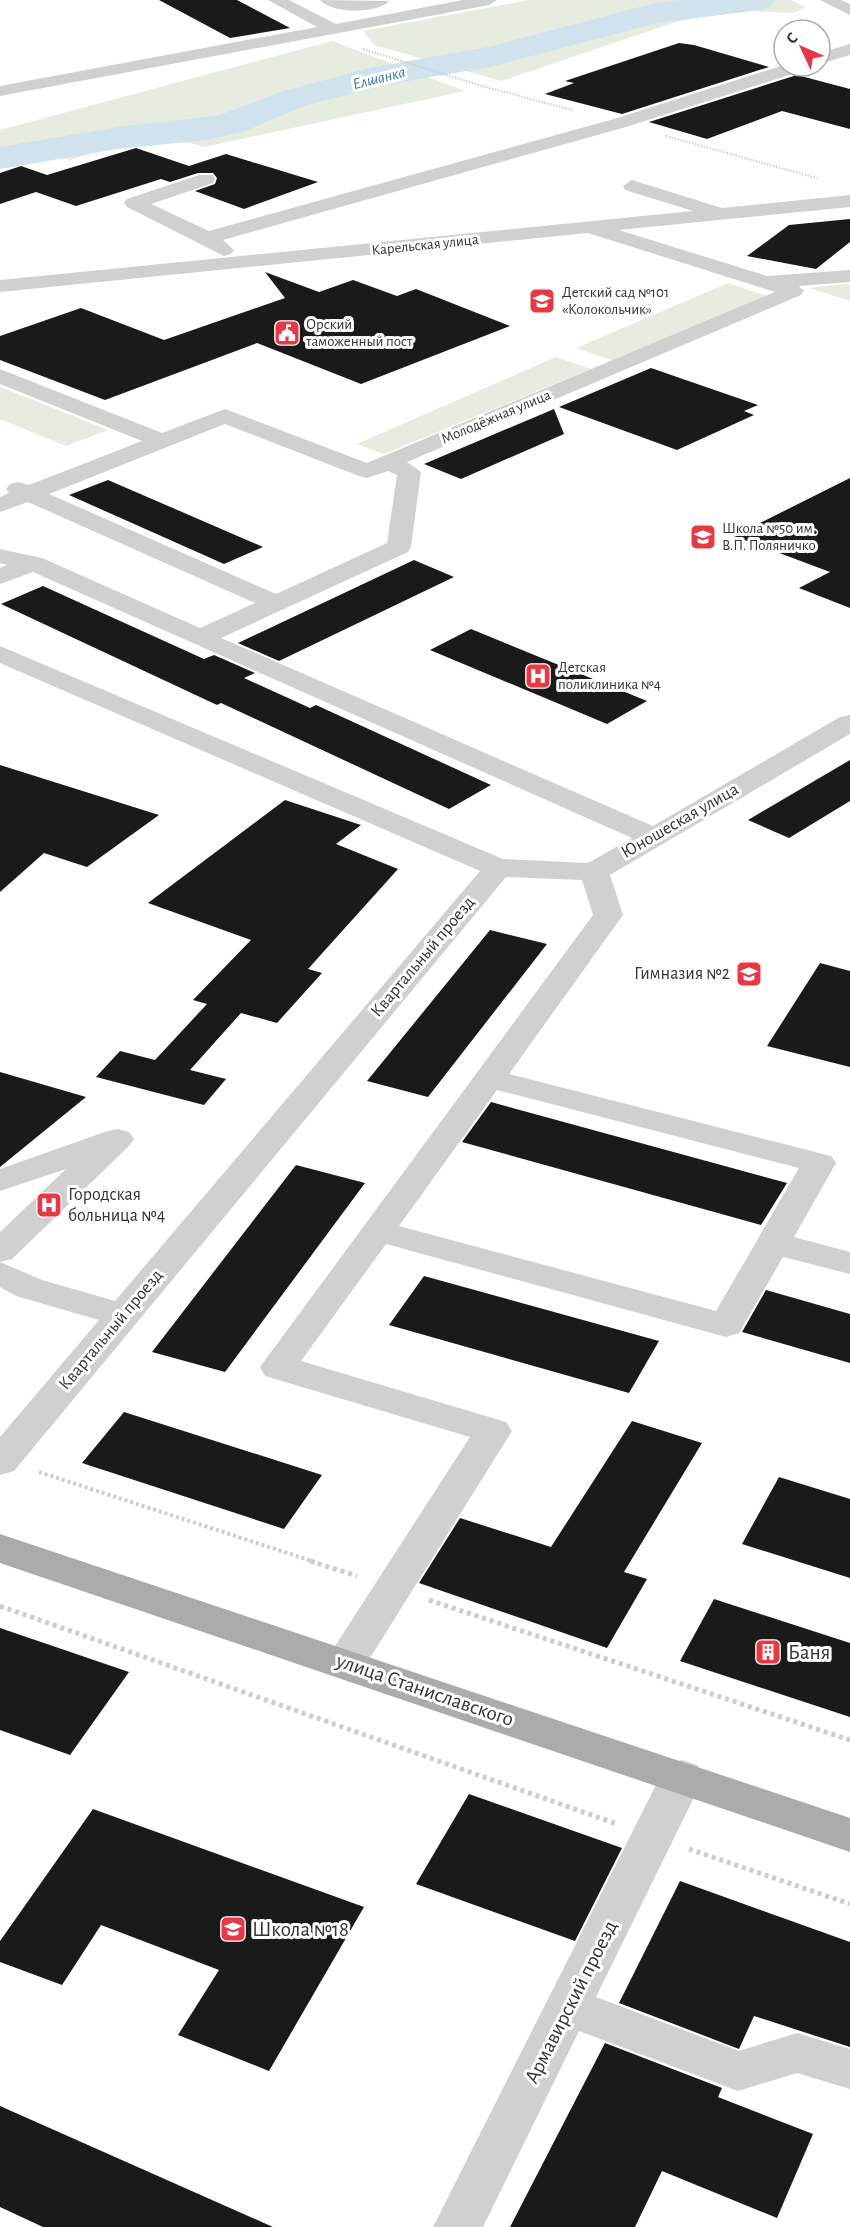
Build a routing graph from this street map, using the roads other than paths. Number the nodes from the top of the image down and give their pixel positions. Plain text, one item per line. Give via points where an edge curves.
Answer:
1 (276, 0) edge
2 (328, 0) edge
3 (386, 0) edge
4 (489, 0) edge
5 (828, 0) edge
6 (847, 8) edge
7 (334, 29) junction
8 (850, 49) edge
9 (832, 55) edge
10 (772, 75) edge
11 (0, 91) edge
12 (206, 179) dead end
13 (632, 186) dead end
14 (850, 201) edge
15 (723, 214) junction
16 (592, 228) junction
17 (207, 238) junction
18 (241, 262) junction
19 (107, 276) junction
20 (850, 276) edge
21 (766, 282) junction
22 (0, 286) edge
23 (120, 294) dead end
24 (0, 376) edge
25 (163, 441) junction
26 (388, 462) junction
27 (0, 481) edge
28 (29, 494) junction
29 (0, 506) edge
30 (0, 556) edge
31 (33, 563) junction
32 (0, 577) edge
33 (276, 603) junction
34 (200, 638) junction
35 (0, 654) edge
36 (850, 723) edge
37 (652, 836) junction
38 (498, 868) junction
39 (594, 872) junction
40 (488, 1078) junction
41 (0, 1181) edge
42 (377, 1231) junction
43 (773, 1243) junction
44 (0, 1251) edge
45 (850, 1263) edge
46 (0, 1273) edge
47 (123, 1314) junction
48 (0, 1462) edge
49 (0, 1548) edge
50 (345, 1663) junction
51 (682, 1777) junction
52 (850, 1835) edge
53 (568, 2007) junction
54 (850, 2070) edge
55 (458, 2227) edge

1 - 7 street
2 - 3 street via 344,7
4 - 7 street
5 - 6 street
7 - 11 street
8 - 9 street
10 - 17 street via 620,123
12 - 17 street via 134,203
13 - 15 street
14 - 15 street, Карельская улица
15 - 16 street, Карельская улица
16 - 18 street, Карельская улица
16 - 21 street, Молодёжная улица
17 - 18 street
18 - 19 street, Карельская улица
19 - 22 street, Карельская улица
19 - 23 street
20 - 21 street
21 - 26 street, Молодёжная улица via 794,291
24 - 25 street
25 - 26 street, Молодёжная улица via 225,416 367,471
25 - 28 street, Молодёжная улица
26 - 33 street via 409,472 399,547
27 - 28 street
28 - 29 street, Молодёжная улица
28 - 33 street
30 - 31 street
31 - 32 street
31 - 34 street
33 - 34 street
34 - 37 street
35 - 38 street
36 - 37 street, Юношеская улица
37 - 39 street, Юношеская улица
38 - 39 street
38 - 47 street, Квартальный проезд
39 - 40 street via 608,915
40 - 42 street
40 - 43 street via 819,1163
41 - 44 street via 117,1139
42 - 43 street via 726,1325
42 - 50 street via 278,1367 493,1431
43 - 45 street
46 - 47 street via 29,1288
47 - 48 street, Квартальный проезд
49 - 50 main road, улица Станиславского
50 - 51 main road, улица Станиславского
51 - 52 main road, улица Станиславского
51 - 53 street, Армавирский проезд
53 - 54 street via 738,2071 797,2053
53 - 55 street, Армавирский проезд

